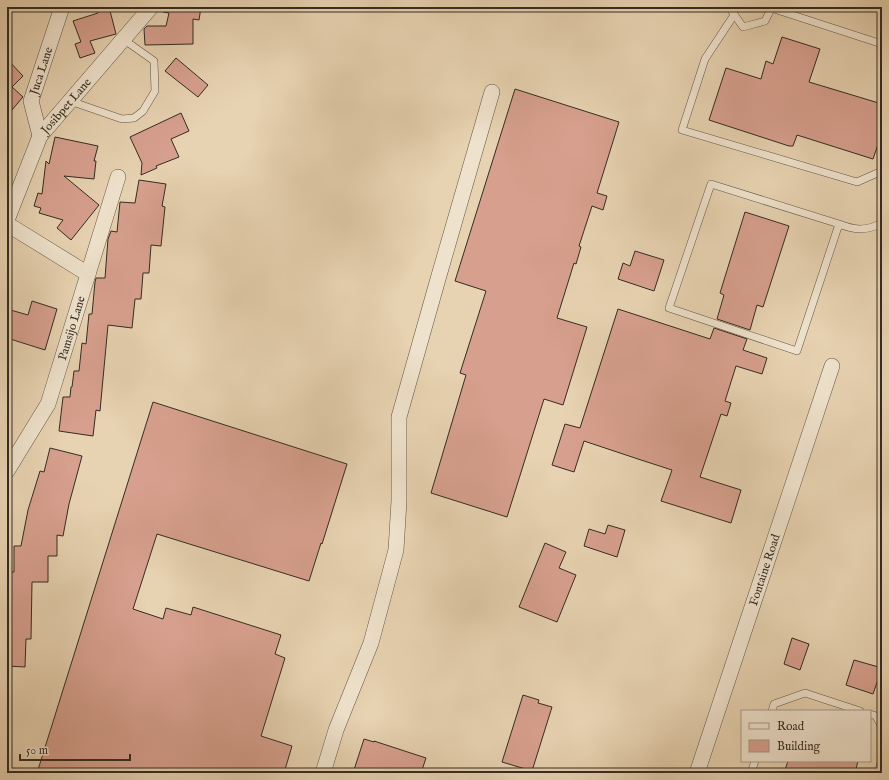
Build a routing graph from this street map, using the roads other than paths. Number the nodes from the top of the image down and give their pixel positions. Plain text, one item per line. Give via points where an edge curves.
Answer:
1 (62, 7) edge
2 (151, 7) edge
3 (729, 7) edge
4 (771, 7) edge
5 (734, 14) junction
6 (123, 39) junction
7 (882, 44) edge
8 (492, 92) dead end
9 (70, 101) junction
10 (40, 136) junction
11 (882, 171) edge
12 (118, 176) dead end
13 (882, 218) edge
14 (7, 220) edge
15 (7, 224) edge
16 (839, 224) junction
17 (88, 274) junction
18 (832, 366) dead end
19 (7, 471) edge
20 (772, 710) edge
21 (857, 710) edge
22 (871, 714) edge
23 (882, 727) edge
24 (882, 759) edge
25 (755, 762) edge
26 (323, 773) edge
27 (697, 773) edge
28 (751, 773) edge
29 (878, 773) edge

1 - 10 street, Juca Lane via 31,101
2 - 6 street, Josibpet Lane
3 - 5 lane
4 - 5 lane via 765,21 743,27
4 - 7 lane
5 - 11 lane via 705,59 682,130 857,182
6 - 9 street, Josibpet Lane
6 - 9 lane via 154,61 155,91 143,111 134,118 122,119
8 - 26 street via 399,416 396,550 371,643 336,730
9 - 10 street, Josibpet Lane
10 - 14 street, Josibpet Lane
12 - 17 street, Pamsijo Lane
13 - 16 lane via 880,224 869,229
15 - 17 street
16 - 16 lane via 711,184 669,308 797,351
17 - 19 street, Pamsijo Lane via 48,404
18 - 27 street, Fontaine Road
20 - 21 lane via 774,704 805,693
22 - 23 lane via 876,716
24 - 29 lane
25 - 28 lane

